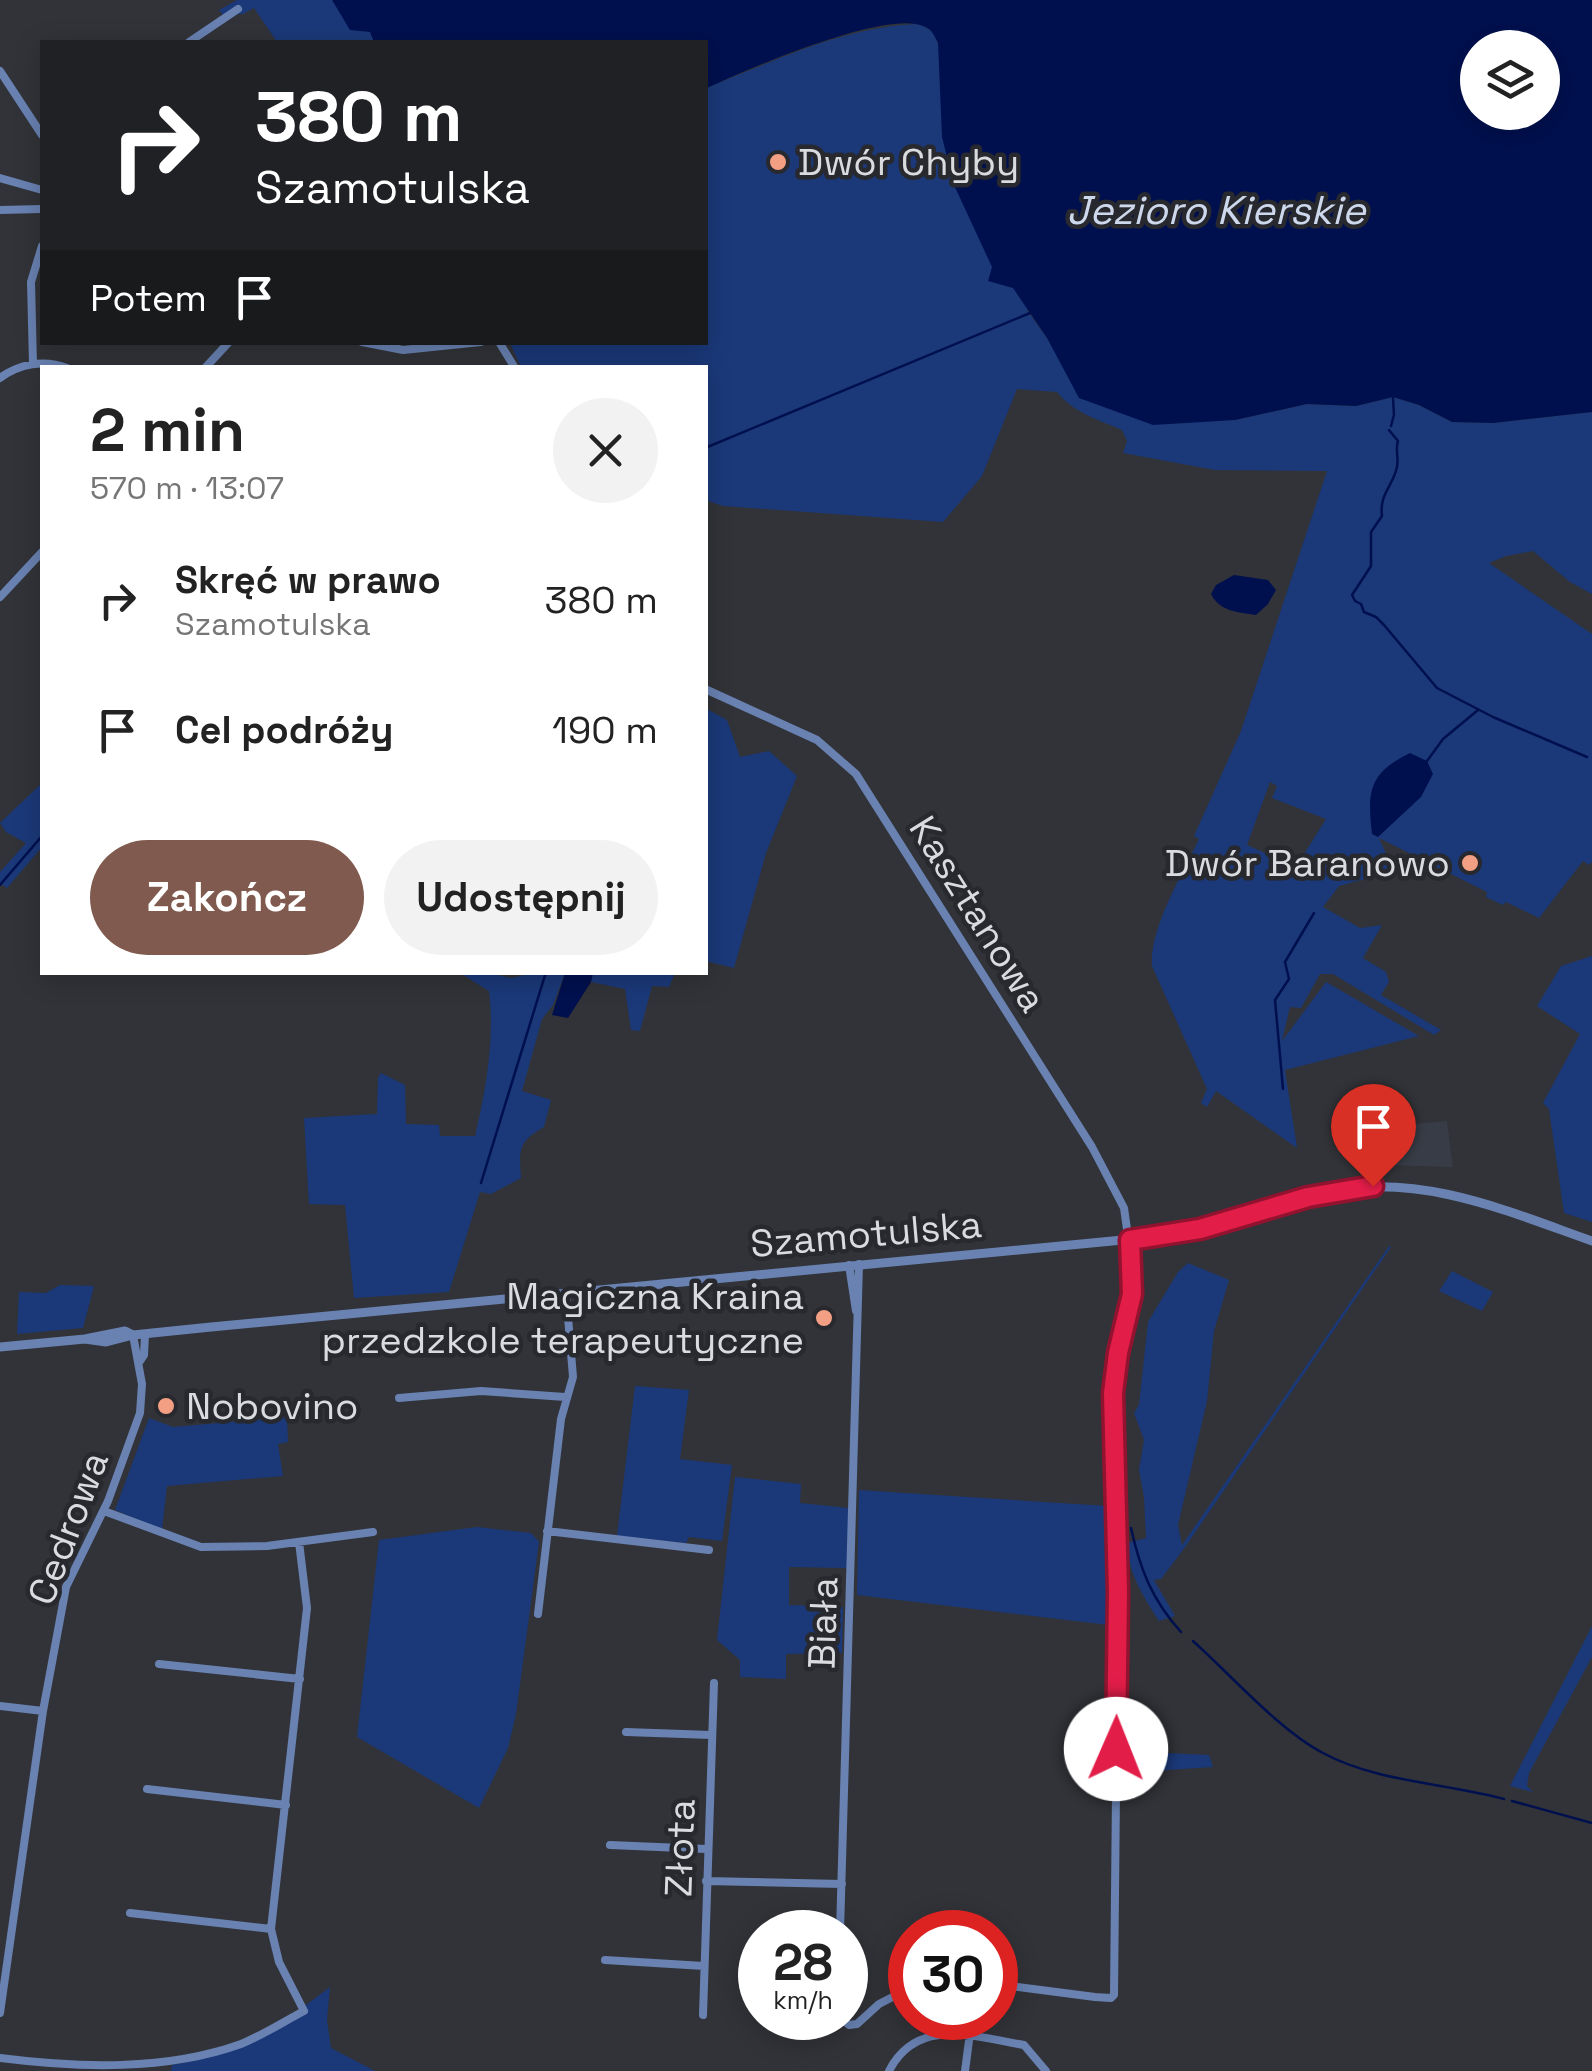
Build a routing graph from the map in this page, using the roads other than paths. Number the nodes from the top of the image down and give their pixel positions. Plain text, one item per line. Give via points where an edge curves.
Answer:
1 (238, 9) dead end
2 (192, 40) edge
3 (0, 70) edge
4 (40, 132) edge
5 (0, 178) edge
6 (40, 189) edge
7 (40, 209) edge
8 (0, 210) edge
9 (40, 253) edge
10 (225, 345) edge
11 (377, 345) edge
12 (451, 345) edge
13 (32, 364) junction
14 (41, 365) edge
15 (208, 365) edge
16 (0, 378) edge
17 (40, 554) edge
18 (0, 597) edge
19 (708, 690) edge
20 (1130, 1240) junction
21 (1592, 1242) edge
22 (854, 1265) junction
23 (566, 1292) junction
24 (139, 1335) junction
25 (0, 1347) edge
26 (565, 1397) junction
27 (399, 1398) dead end
28 (104, 1511) junction
29 (547, 1530) junction
30 (373, 1532) dead end
31 (298, 1542) junction
32 (708, 1550) dead end
33 (538, 1614) dead end
34 (160, 1664) dead end
35 (300, 1679) junction
36 (714, 1682) dead end
37 (0, 1706) edge
38 (43, 1711) junction
39 (626, 1732) dead end
40 (711, 1734) junction
41 (147, 1788) dead end
42 (286, 1806) junction
43 (610, 1845) dead end
44 (706, 1848) junction
45 (706, 1880) junction
46 (842, 1884) junction
47 (841, 1910) edge
48 (130, 1913) dead end
49 (271, 1929) junction
50 (605, 1960) dead end
51 (704, 1966) junction
52 (1018, 1987) edge
53 (0, 2012) edge
54 (703, 2015) dead end
55 (918, 2040) edge
56 (969, 2040) edge
57 (994, 2040) edge
58 (0, 2058) edge
59 (890, 2071) edge
60 (965, 2071) edge
61 (1046, 2071) edge

1 - 2 street
3 - 4 street
5 - 6 street
7 - 8 street
9 - 13 street via 31,282
10 - 15 street
11 - 12 street
13 - 14 street
13 - 16 street
17 - 18 street
19 - 20 street, Kasztanowa via 817,740 856,774 1112,1180
20 - 21 street, Szamotulska via 1222,1224 1328,1192 1388,1186 1456,1195
20 - 22 street, Szamotulska
20 - 52 street, Kasztanowa via 1132,1294 1113,1393 1114,1995
22 - 23 street, Szamotulska
22 - 46 street, Biała
23 - 24 street, Szamotulska
23 - 26 street via 574,1376
24 - 25 street, Szamotulska
24 - 28 street, Cedrowa via 139,1415
26 - 27 street via 481,1391
26 - 29 street
28 - 31 street via 194,1546
28 - 38 street, Cedrowa via 66,1587
29 - 32 street
29 - 33 street
30 - 31 street
31 - 35 street via 307,1608
34 - 35 street
35 - 42 street
36 - 40 street, Złota
37 - 38 street
38 - 53 street, Cedrowa
39 - 40 street
40 - 44 street, Złota
41 - 42 street
42 - 49 street
43 - 44 street
44 - 45 street, Złota
45 - 46 street
45 - 51 street, Złota
46 - 47 street, Biała
48 - 49 street
49 - 58 street via 304,2011 242,2044 124,2067
50 - 51 street
51 - 54 street, Złota
55 - 59 street via 902,2050
56 - 60 street
57 - 61 street via 1024,2045

